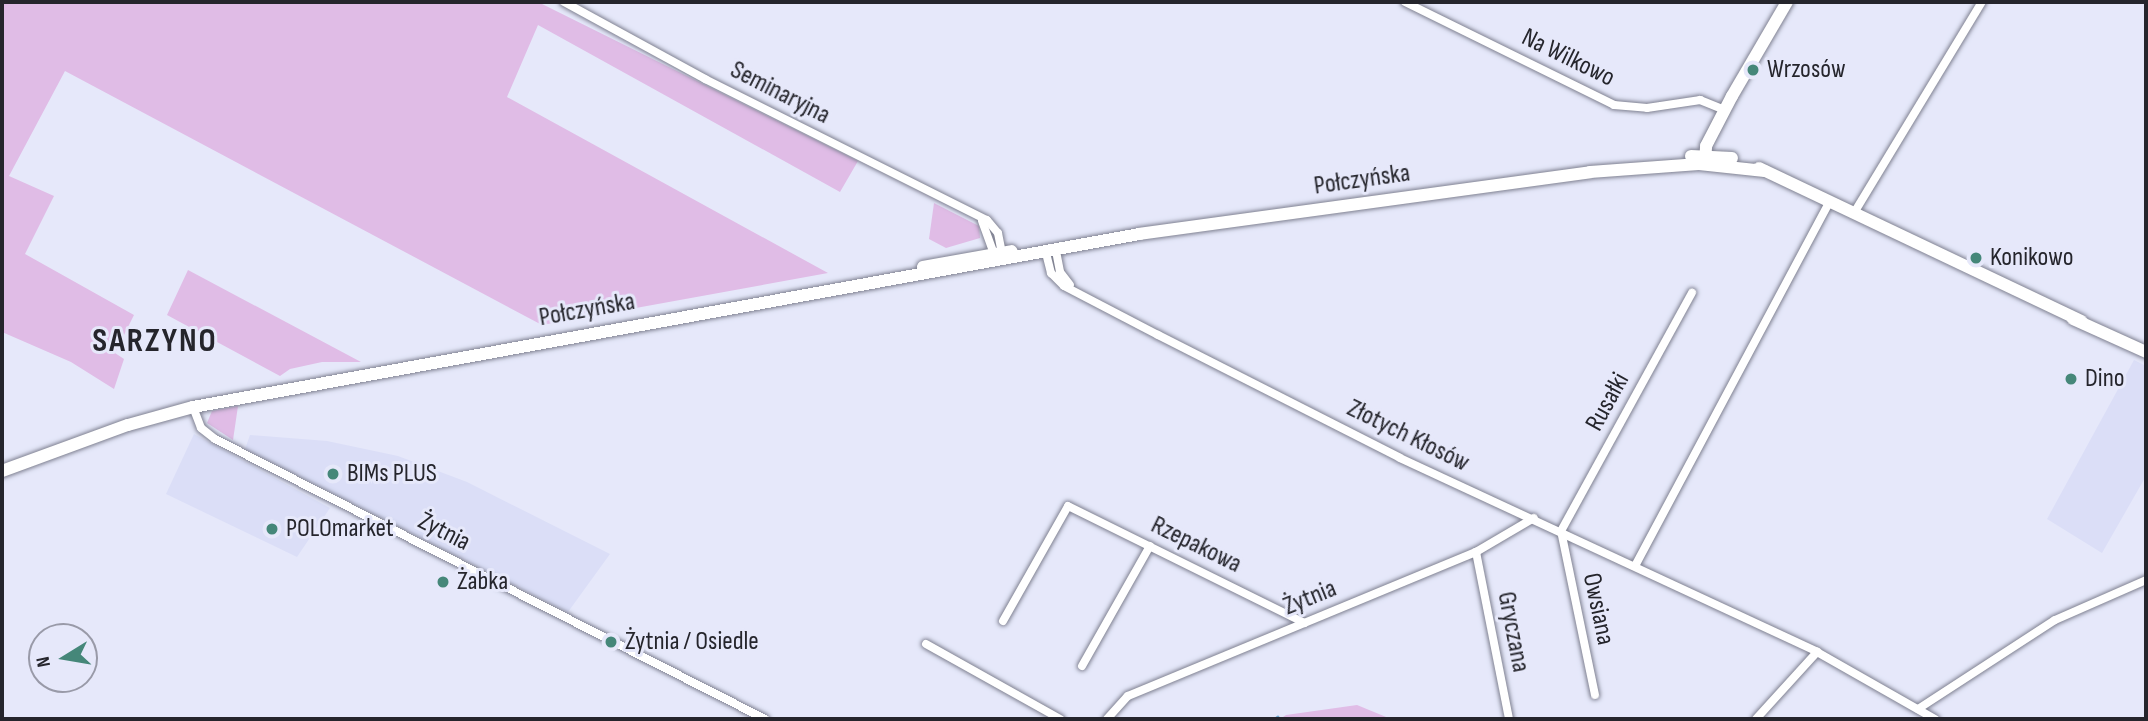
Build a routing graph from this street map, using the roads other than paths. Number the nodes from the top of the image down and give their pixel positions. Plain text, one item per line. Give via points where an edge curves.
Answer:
1 (564, 2) edge
2 (1405, 2) edge
3 (1787, 2) edge
4 (1982, 2) edge
5 (1732, 96) junction
6 (1720, 108) junction
7 (1700, 160) junction
8 (1829, 201) junction
9 (1854, 214) junction
10 (1051, 250) junction
11 (998, 257) junction
12 (1692, 293) dead end
13 (2146, 352) edge
14 (193, 407) junction
15 (2, 471) edge
16 (1534, 518) junction
17 (1561, 531) junction
18 (1150, 546) junction
19 (1476, 552) junction
20 (1635, 566) junction
21 (2146, 580) edge
22 (1003, 621) dead end
23 (1305, 622) junction
24 (926, 644) dead end
25 (1817, 652) junction
26 (1082, 666) dead end
27 (1595, 695) dead end
28 (1918, 709) junction
29 (765, 719) edge
30 (1060, 719) edge
31 (1107, 719) edge
32 (1509, 719) edge
33 (1756, 719) edge
34 (1935, 719) edge

1 - 11 street, Seminaryjna via 980,218
2 - 6 street, Na Wilkowo via 1614,105 1647,108 1700,100
3 - 5 main road
4 - 9 street
5 - 6 main road
5 - 7 main road
6 - 7 main road
7 - 8 main road, Połczyńska via 1765,172
7 - 10 main road, Połczyńska via 1139,234
8 - 9 main road, Połczyńska
8 - 20 street
9 - 13 main road, Połczyńska
10 - 11 main road, Połczyńska
10 - 16 street, Złotych Kłosów via 1055,278 1075,290 1400,458
11 - 14 main road, Połczyńska
12 - 17 street, Rusałki
14 - 15 main road, Połczyńska via 128,425
14 - 29 street, Żytnia via 199,426 209,436
16 - 17 street, Złotych Kłosów
16 - 19 street, Żytnia
17 - 20 street, Złotych Kłosów
17 - 27 street, Owsiana
18 - 22 street, Rzepakowa via 1068,506
18 - 23 street, Rzepakowa
18 - 26 street
19 - 23 street, Żytnia
19 - 32 street, Gryczana
20 - 25 street, Złotych Kłosów
21 - 28 street via 2055,620
23 - 31 street, Żytnia via 1128,696
24 - 30 street
25 - 28 street, Złotych Kłosów
25 - 33 street
28 - 34 street, Złotych Kłosów

